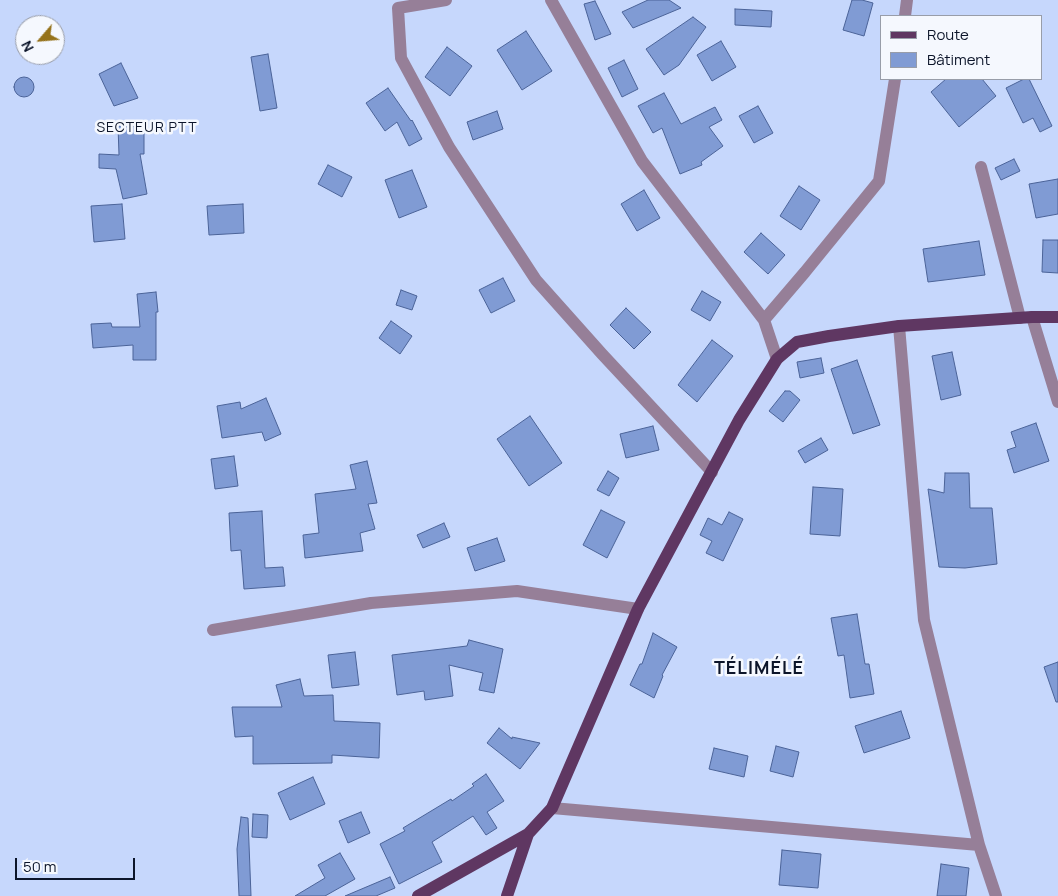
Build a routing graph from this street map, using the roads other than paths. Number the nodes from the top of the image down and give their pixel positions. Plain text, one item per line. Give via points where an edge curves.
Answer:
1 (446, 0) edge
2 (551, 0) edge
3 (907, 0) edge
4 (904, 15) edge
5 (895, 80) edge
6 (981, 167) dead end
7 (1026, 317) junction
8 (1058, 317) edge
9 (764, 320) junction
10 (899, 326) junction
11 (777, 359) junction
12 (1058, 402) edge
13 (712, 472) junction
14 (638, 609) junction
15 (213, 630) dead end
16 (552, 808) junction
17 (528, 834) junction
18 (980, 845) junction
19 (418, 896) edge
20 (507, 896) edge
21 (996, 896) edge

1 - 13 street via 398,8 401,58 449,147 536,280
2 - 9 street via 642,161
3 - 4 street
5 - 9 street via 879,181
6 - 7 street
7 - 8 main road
7 - 10 main road
7 - 12 street
9 - 11 street
10 - 11 main road via 797,342
10 - 18 street via 924,620
11 - 13 main road
13 - 14 main road
14 - 15 street via 516,591 371,603
14 - 16 main road
16 - 17 main road
16 - 18 street
17 - 19 main road
17 - 20 main road
18 - 21 street

